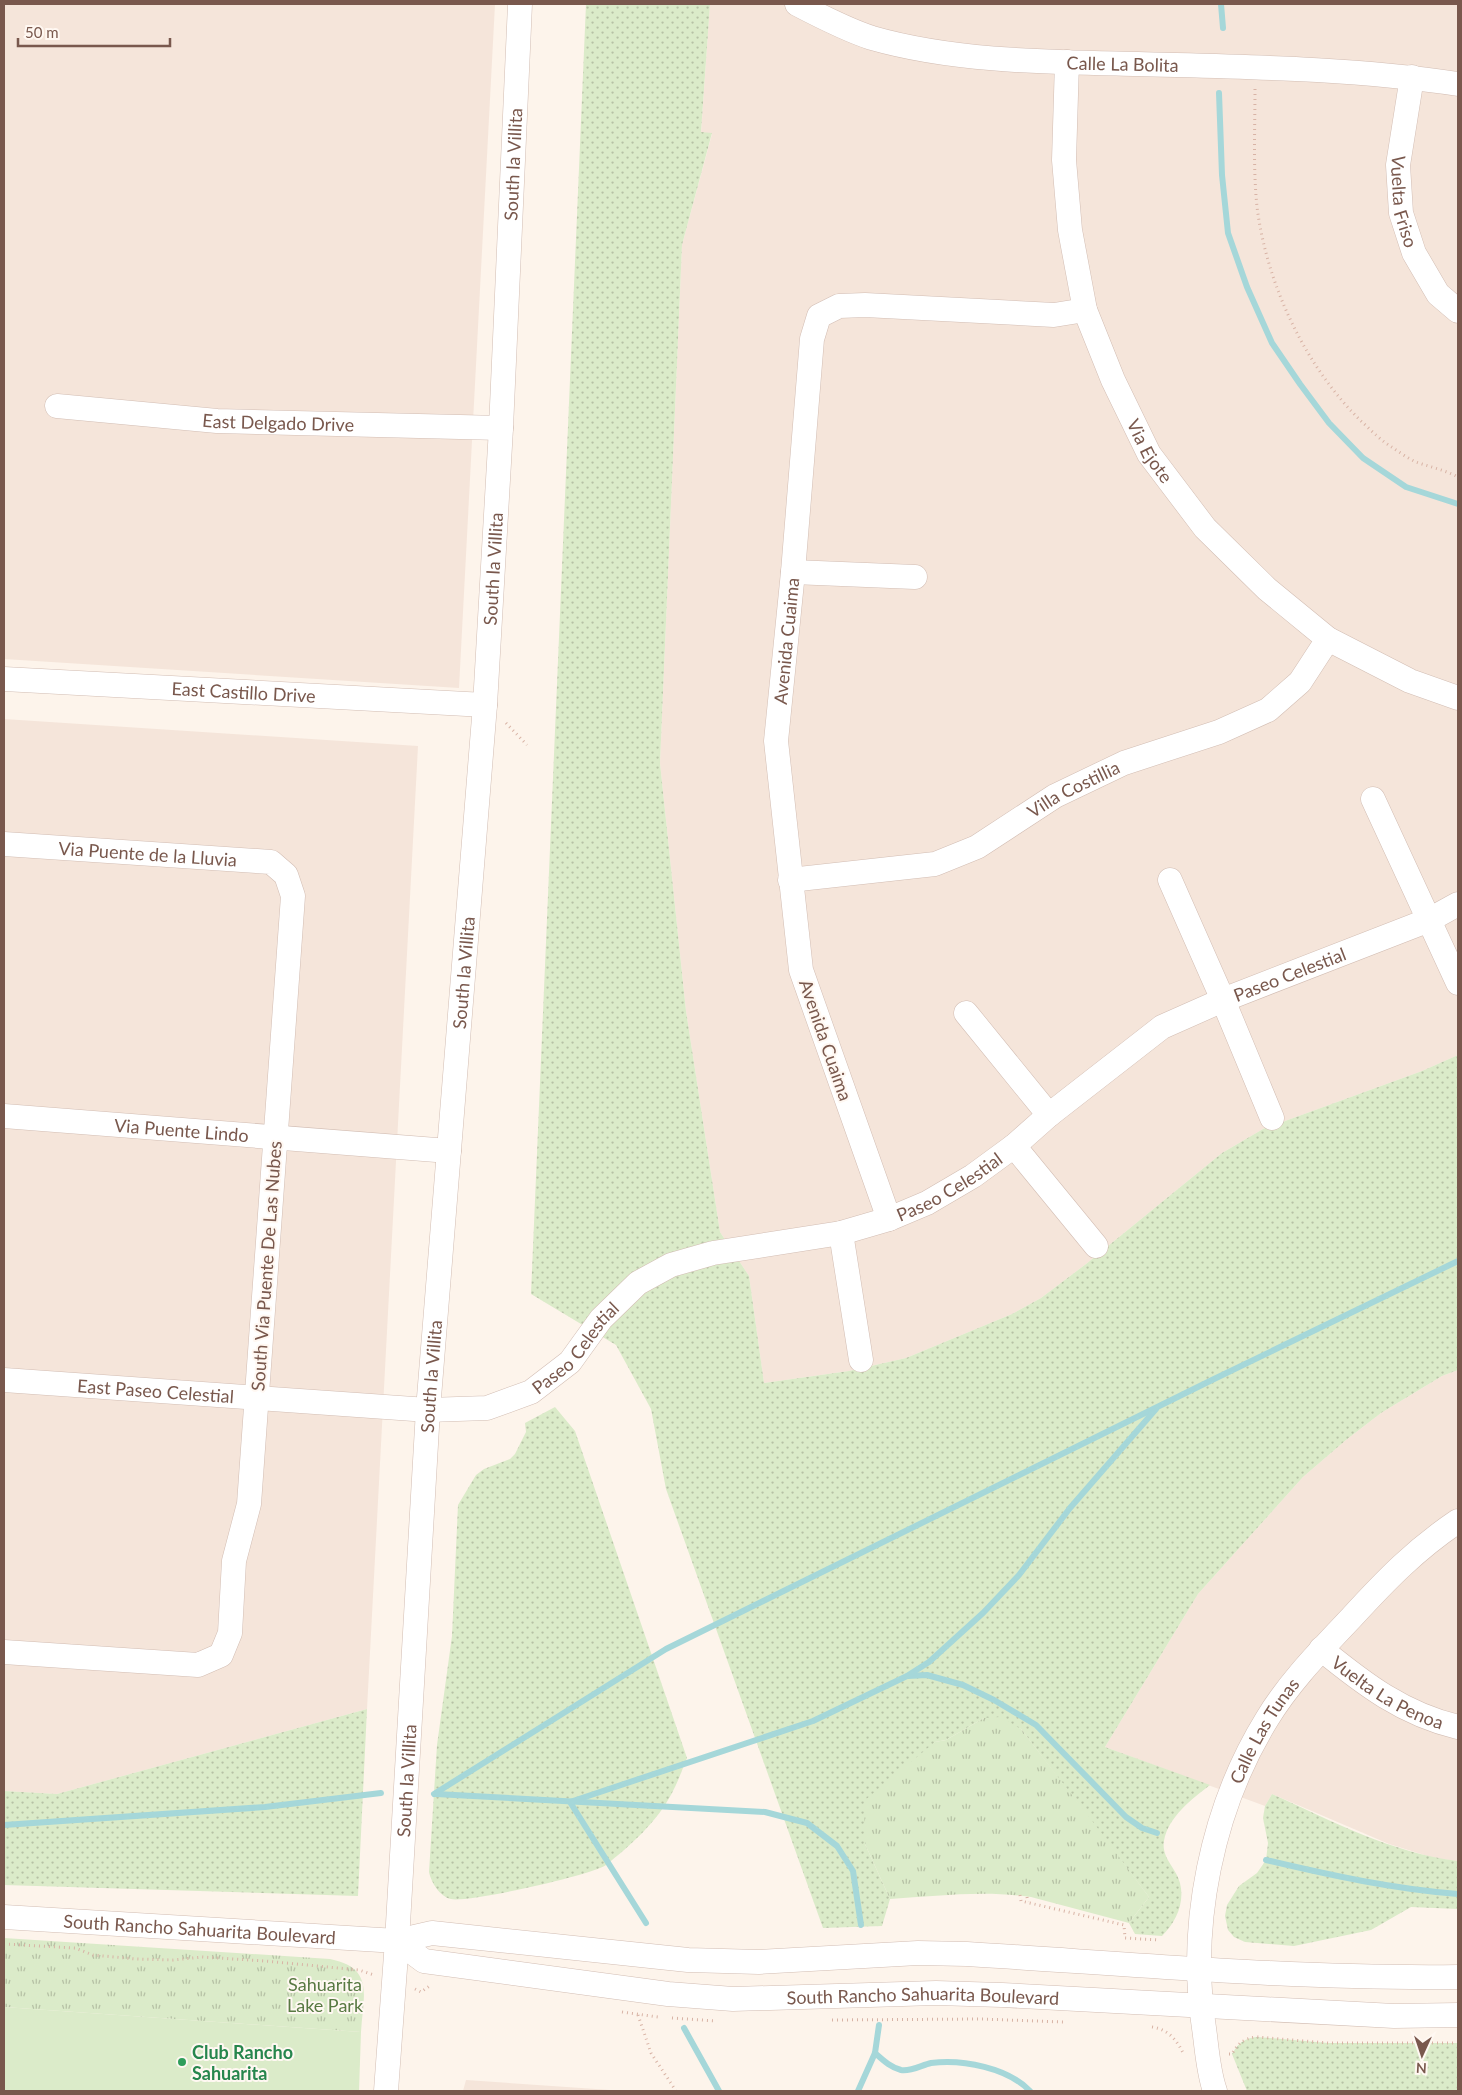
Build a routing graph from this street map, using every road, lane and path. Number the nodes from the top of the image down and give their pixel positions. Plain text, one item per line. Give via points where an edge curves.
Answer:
1 (520, 4) edge
2 (796, 4) edge
3 (1067, 62) junction
4 (1255, 68) junction
5 (1412, 77) junction
6 (1458, 84) edge
7 (1085, 310) junction
8 (1458, 312) edge
9 (57, 406) dead end
10 (501, 428) junction
11 (1458, 477) edge
12 (793, 572) junction
13 (915, 577) dead end
14 (1328, 639) junction
15 (4, 679) edge
16 (1458, 698) edge
17 (485, 704) junction
18 (1373, 799) dead end
19 (4, 844) edge
20 (286, 875) joint
21 (790, 880) junction
22 (1170, 880) dead end
23 (1458, 904) edge
24 (1429, 920) junction
25 (1458, 982) edge
26 (1223, 1000) junction
27 (966, 1013) dead end
28 (1049, 1114) junction
29 (4, 1116) edge
30 (1272, 1118) dead end
31 (276, 1138) junction
32 (1014, 1146) junction
33 (449, 1151) junction
34 (889, 1219) junction
35 (841, 1233) junction
36 (1096, 1246) dead end
37 (861, 1360) dead end
38 (4, 1380) edge
39 (257, 1398) junction
40 (428, 1410) junction
41 (1458, 1521) edge
42 (1321, 1649) junction
43 (4, 1652) edge
44 (1458, 1727) edge
45 (1020, 1895) dead end
46 (1027, 1896) dead end
47 (1028, 1902) junction
48 (4, 1917) edge
49 (1159, 1940) dead end
50 (397, 1941) junction
51 (1198, 1969) junction
52 (1458, 1977) edge
53 (1200, 2007) junction
54 (638, 2015) dead end
55 (1458, 2015) edge
56 (1458, 2043) edge
57 (1232, 2054) dead end
58 (386, 2091) edge
59 (676, 2091) edge
60 (1215, 2091) edge

1 - 10 street, South la Villita
2 - 3 street, Calle La Bolita via 871,37 938,53
3 - 4 street, Calle La Bolita
3 - 7 street, Via Ejote via 1064,160 1070,230
4 - 5 street, Calle La Bolita
4 - 11 path via 1257,208 1271,265 1299,338 1329,387 1374,433 1413,461
5 - 6 street, Calle La Bolita
5 - 8 street, Vuelta Friso via 1398,165 1401,213 1414,253 1438,294
7 - 12 street, Avenida Cuaima via 1054,315 866,305 839,306 819,316 812,339
7 - 14 street, Via Ejote via 1113,380 1149,454 1205,528 1267,589
9 - 10 street, East Delgado Drive via 217,421
10 - 17 street, South la Villita
12 - 13 street
12 - 21 street, Avenida Cuaima via 776,741
14 - 16 street, Via Ejote via 1410,681
14 - 21 street, Villa Costillia via 1300,682 1268,710 1219,732 1124,763 1056,796 977,846 935,864
15 - 17 street, East Castillo Drive
17 - 33 street, South la Villita
18 - 24 street
19 - 20 street, Via Puente de la Lluvia via 271,862
20 - 31 street, South Via Puente De Las Nubes via 293,896
21 - 34 street, Avenida Cuaima via 801,970
22 - 26 street
23 - 24 street, Paseo Celestial
24 - 25 street
24 - 26 street, Paseo Celestial
26 - 28 street, Paseo Celestial via 1162,1027
26 - 30 street
27 - 28 street
28 - 32 street, Paseo Celestial
29 - 31 street, Via Puente Lindo
31 - 33 street, Via Puente Lindo
31 - 39 street, South Via Puente De Las Nubes
32 - 34 street, Paseo Celestial via 973,1176 927,1203
32 - 36 street
33 - 40 street, South la Villita
34 - 35 street, Paseo Celestial
35 - 37 street
35 - 40 street, Paseo Celestial via 713,1253 671,1265 638,1283 602,1319 570,1362 531,1392 487,1408
38 - 39 street, East Paseo Celestial
39 - 40 street, East Paseo Celestial
39 - 43 street, South Via Puente De Las Nubes via 249,1504 234,1561 230,1633 221,1655 198,1664
40 - 50 street, South la Villita
41 - 42 street, Calle Las Tunas via 1395,1570
42 - 44 street, Vuelta La Penoa via 1366,1685 1413,1712
42 - 51 street, Calle Las Tunas via 1268,1718 1245,1759 1215,1842 1202,1910
45 - 47 path via 1021,1900
46 - 47 path
47 - 49 path via 1124,1925 1125,1938
48 - 50 street, South Rancho Sahuarita Boulevard
50 - 51 street, South Rancho Sahuarita Boulevard via 432,1933 688,1960 759,1962 938,1953
50 - 53 street, South Rancho Sahuarita Boulevard via 424,1961 668,1994 742,1999 936,1993
50 - 58 street, South la Villita
51 - 52 street, South Rancho Sahuarita Boulevard via 1351,1977
51 - 53 street, Calle Las Tunas
53 - 55 street, South Rancho Sahuarita Boulevard via 1394,2016
53 - 60 street, Calle Las Tunas
54 - 59 path via 651,2053
56 - 57 path via 1328,2043 1257,2037 1240,2043

